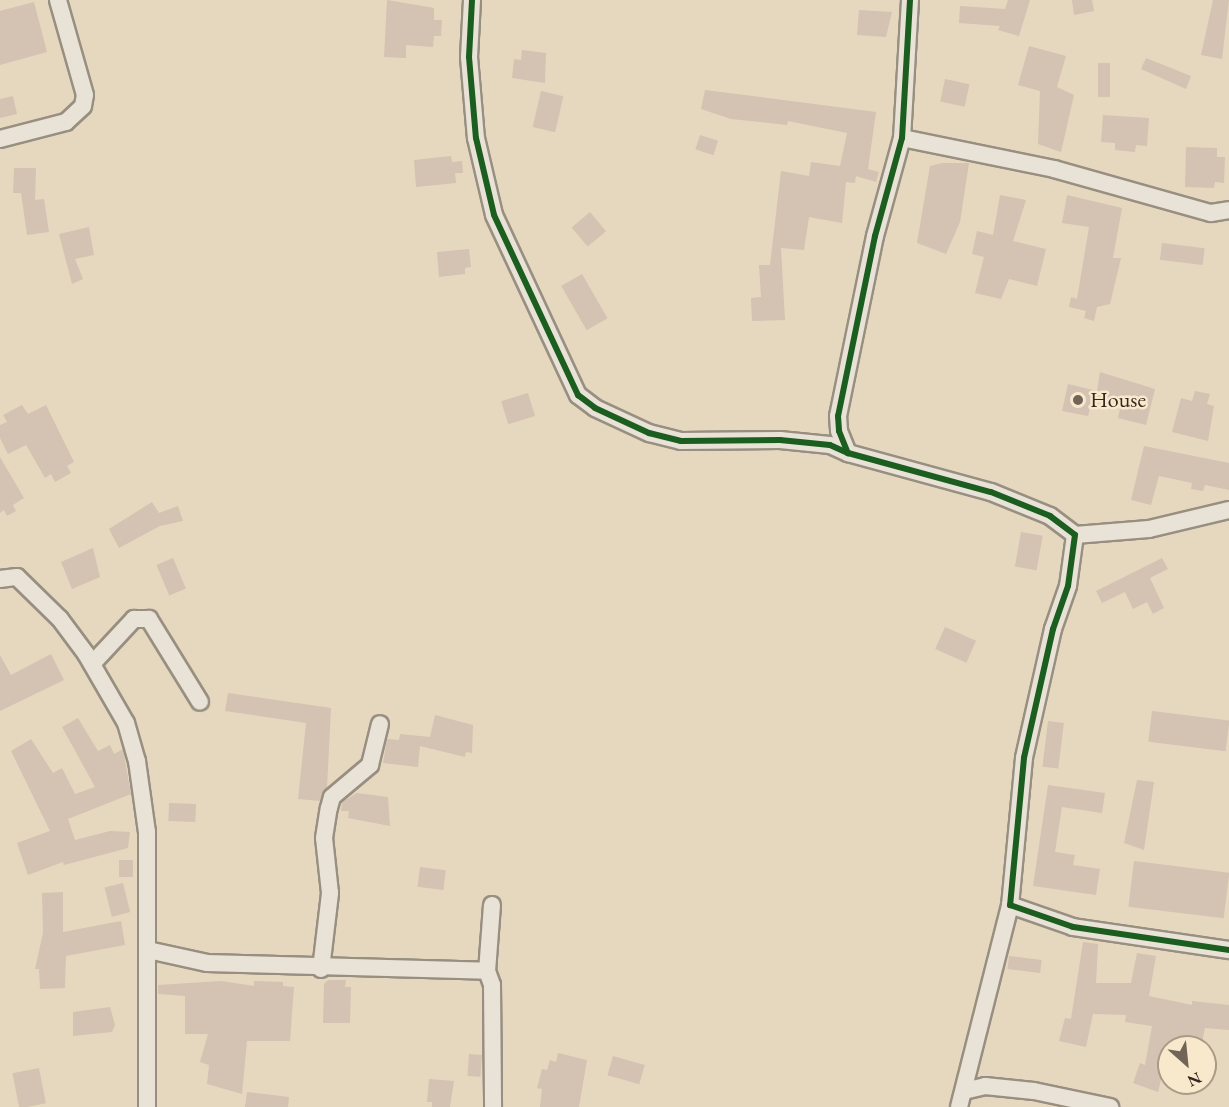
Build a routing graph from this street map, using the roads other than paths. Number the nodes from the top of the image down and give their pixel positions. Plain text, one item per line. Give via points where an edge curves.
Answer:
1 (58, 0) edge
2 (472, 0) edge
3 (910, 0) edge
4 (0, 138) edge
5 (902, 138) junction
6 (1229, 210) edge
7 (848, 453) junction
8 (1229, 510) edge
9 (1075, 535) junction
10 (0, 579) edge
11 (92, 664) junction
12 (200, 702) dead end
13 (380, 724) dead end
14 (492, 905) dead end
15 (1010, 906) junction
16 (147, 950) junction
17 (1229, 950) edge
18 (321, 969) junction
19 (487, 971) junction
20 (962, 1099) edge
21 (1101, 1106) edge
22 (147, 1107) edge
23 (493, 1107) edge

1 - 4 street via 85,95 83,106 66,122
2 - 7 street via 469,57 476,138 494,215 578,395 595,408 649,433 681,441 780,440 830,446
3 - 5 street
5 - 6 street via 1054,169 1211,213
5 - 7 street via 875,236 838,416
7 - 9 street via 991,492 1050,516
8 - 9 street via 1149,529
9 - 15 street via 1068,586 1053,629 1024,758
10 - 11 street via 17,578 60,619
11 - 12 street via 134,619 149,619
11 - 16 street via 126,723 137,761 147,832
13 - 18 street via 370,765 332,797 329,808 324,838 330,893
14 - 19 street
15 - 17 street via 1072,927
15 - 20 street
16 - 18 street via 207,963
16 - 22 street
18 - 19 street via 378,965
19 - 23 street via 492,985
20 - 21 street via 985,1086

